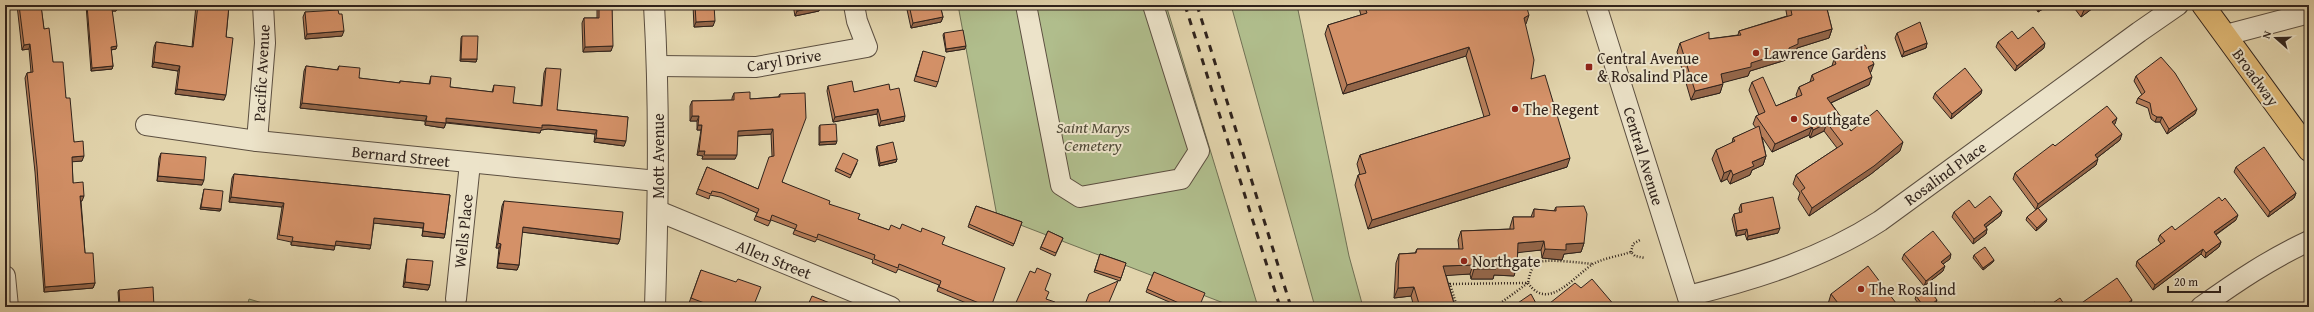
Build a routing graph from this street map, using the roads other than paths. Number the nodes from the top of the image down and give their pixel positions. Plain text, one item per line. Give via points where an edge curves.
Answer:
1 (263, 5) edge
2 (654, 5) edge
3 (854, 5) edge
4 (1026, 5) edge
5 (1153, 5) edge
6 (1596, 5) edge
7 (2178, 5) edge
8 (2203, 5) edge
9 (2309, 13) edge
10 (2226, 36) junction
11 (658, 66) junction
12 (146, 125) dead end
13 (257, 141) junction
14 (2309, 150) edge
15 (470, 163) junction
16 (657, 181) junction
17 (658, 211) junction
18 (2309, 241) edge
19 (5, 276) edge
20 (456, 299) dead end
21 (1690, 301) edge
22 (8, 307) edge
23 (655, 307) edge
24 (891, 307) edge
25 (2201, 307) edge

1 - 13 street, Pacific Avenue via 265,43
2 - 11 street, Mott Avenue
3 - 11 street, Caryl Drive via 867,47 756,67
4 - 5 street via 1061,185 1080,197 1181,179 1199,151
6 - 21 street, Central Avenue
7 - 21 street, Rosalind Place via 1880,221 1850,240 1800,263
8 - 10 main road, Broadway
9 - 10 street
10 - 14 main road, Broadway
11 - 16 street, Mott Avenue
12 - 13 street, Bernard Street
13 - 15 street, Bernard Street
15 - 16 street, Bernard Street
15 - 20 street, Wells Place
16 - 17 street, Mott Avenue
17 - 23 street, Mott Avenue
17 - 24 street, Allen Street
18 - 25 street via 2244,276
19 - 22 street

